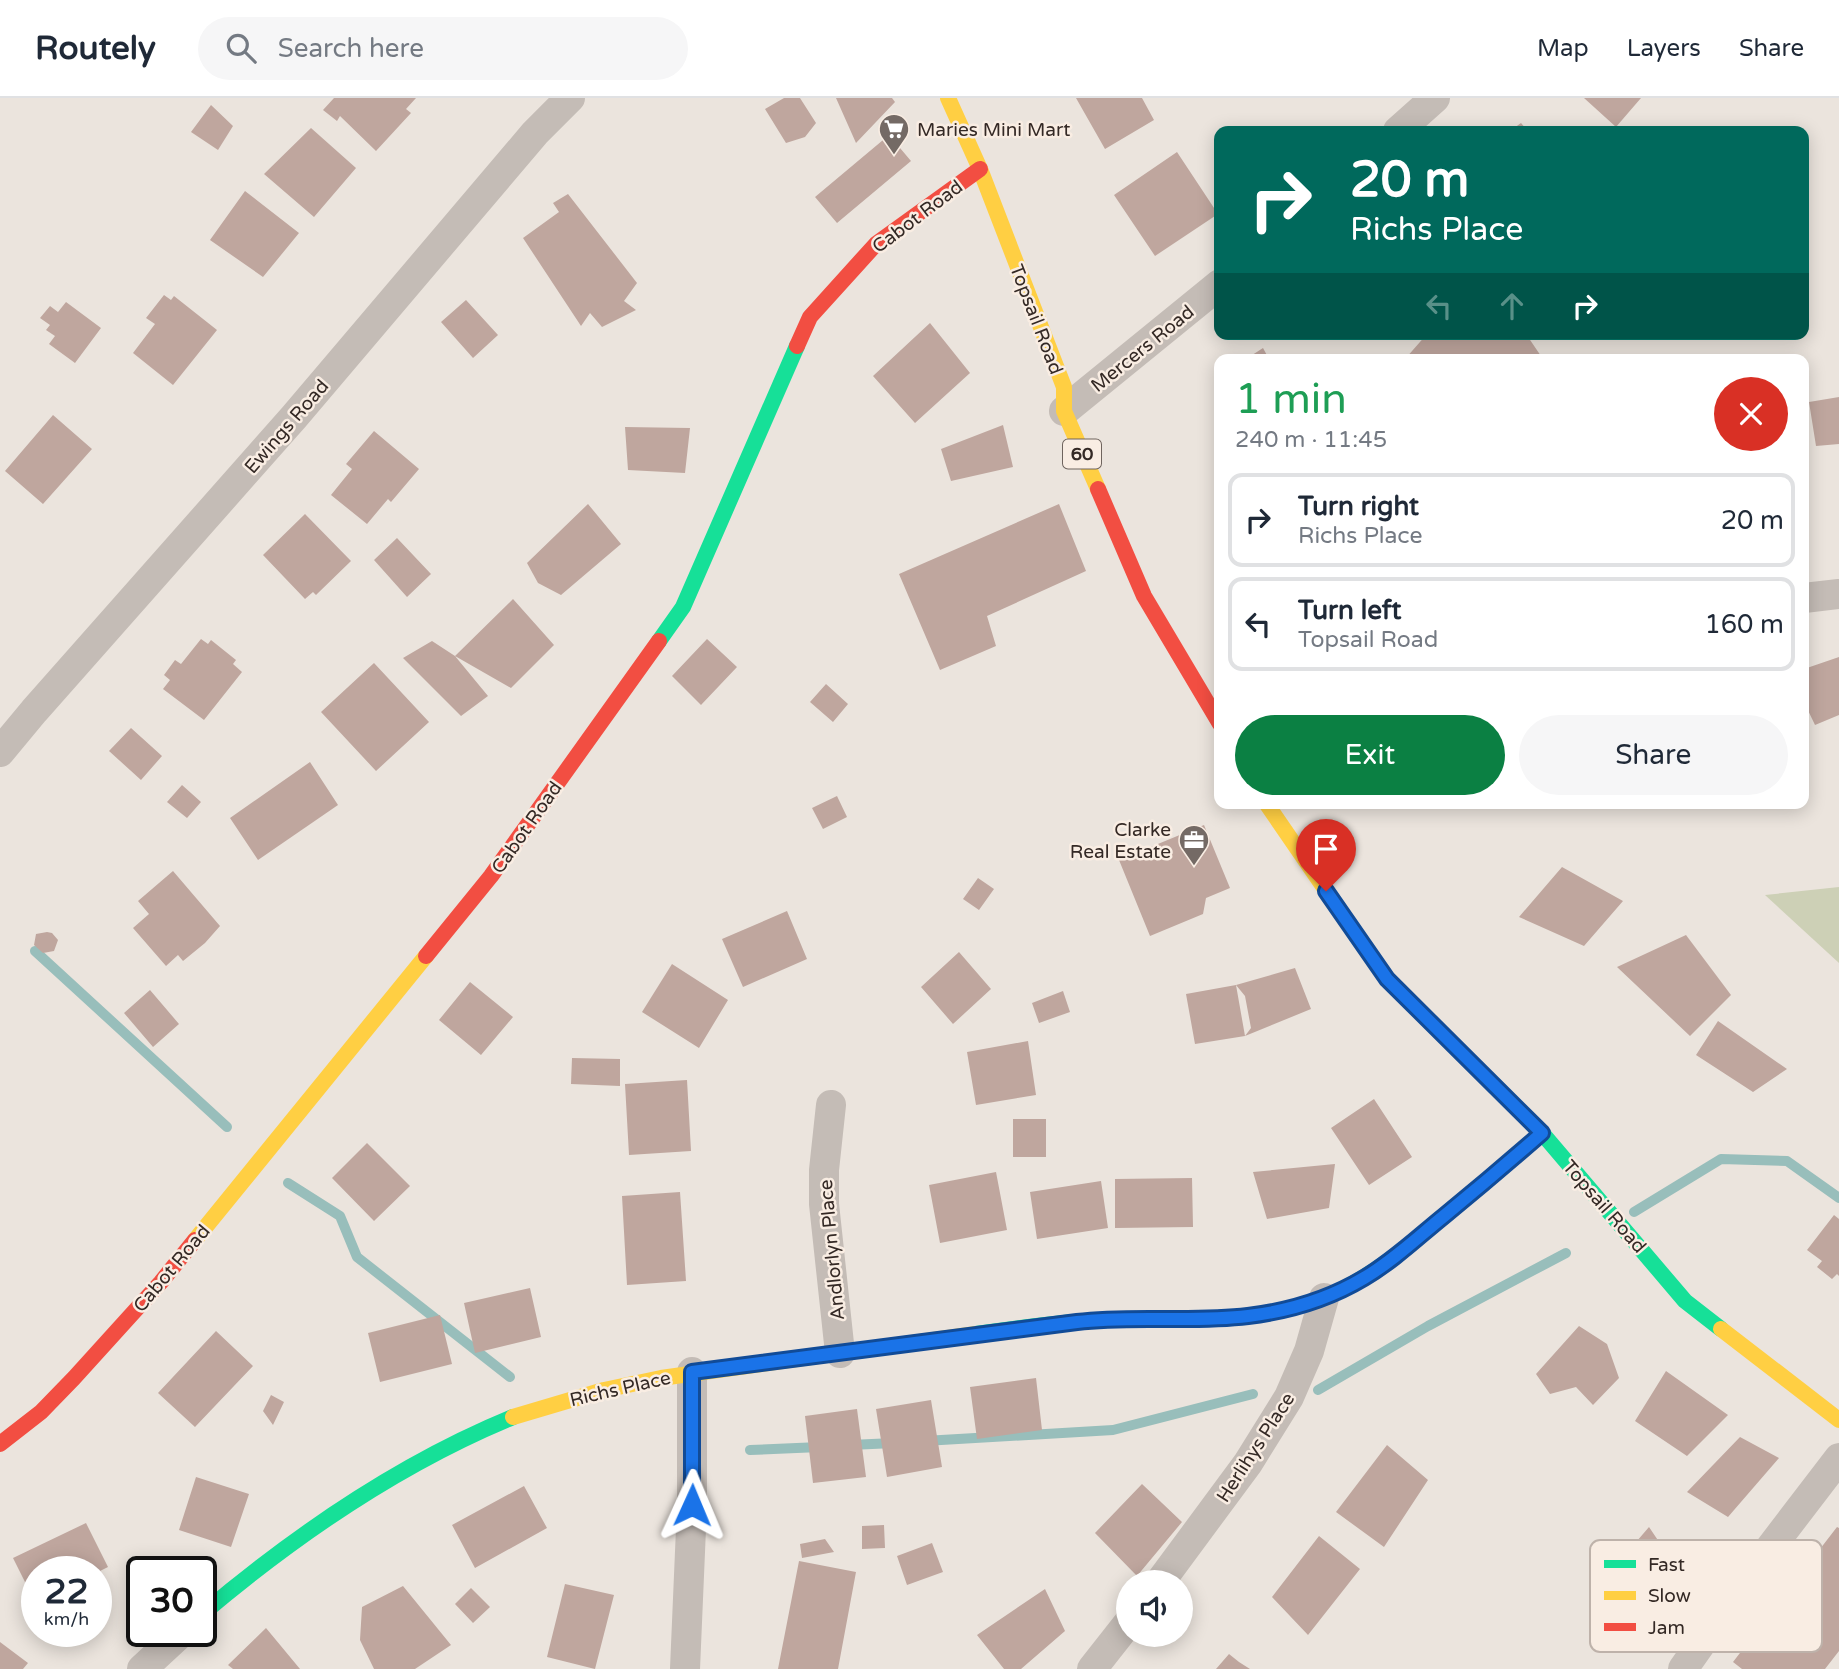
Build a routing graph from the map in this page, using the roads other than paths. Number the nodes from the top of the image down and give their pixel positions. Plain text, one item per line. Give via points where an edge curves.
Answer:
1 (570, 98) edge
2 (948, 98) edge
3 (1436, 98) edge
4 (1404, 126) edge
5 (980, 169) junction
6 (1214, 289) edge
7 (1064, 411) junction
8 (1839, 594) edge
9 (1809, 597) edge
10 (1214, 714) edge
11 (0, 752) edge
12 (1270, 809) edge
13 (831, 1105) dead end
14 (1542, 1133) junction
15 (1324, 1298) junction
16 (840, 1353) junction
17 (692, 1372) junction
18 (1839, 1420) edge
19 (0, 1444) edge
20 (1839, 1458) edge
21 (1776, 1540) edge
22 (1169, 1570) edge
23 (217, 1602) edge
24 (1116, 1639) edge
25 (166, 1647) edge
26 (1695, 1652) edge
27 (142, 1669) edge
28 (685, 1669) edge
29 (1092, 1669) edge
30 (1683, 1669) edge

1 - 11 street, Ewings Road via 535,132 294,417
2 - 5 street, Topsail Road / 60
3 - 4 street
5 - 7 street, Topsail Road / 60 via 1064,387
5 - 19 street, Cabot Road via 876,244 810,317 683,607 491,876 161,1282 66,1387
6 - 7 street, Mercers Road
7 - 10 street, Topsail Road / 60 via 1144,596
8 - 9 street
12 - 14 street, Topsail Road via 1387,979
13 - 16 street, Andlorlyn Place via 824,1204
14 - 15 street, Richs Place via 1392,1258
14 - 18 street, Topsail Road via 1685,1301
15 - 16 street, Richs Place via 1252,1316 1093,1320
15 - 22 street, Herlihys Place via 1309,1352 1289,1397 1248,1463
16 - 17 street, Richs Place
17 - 23 street, Richs Place via 557,1403 471,1436 303,1536
17 - 28 street
20 - 21 street
24 - 29 street
25 - 27 street
26 - 30 street

